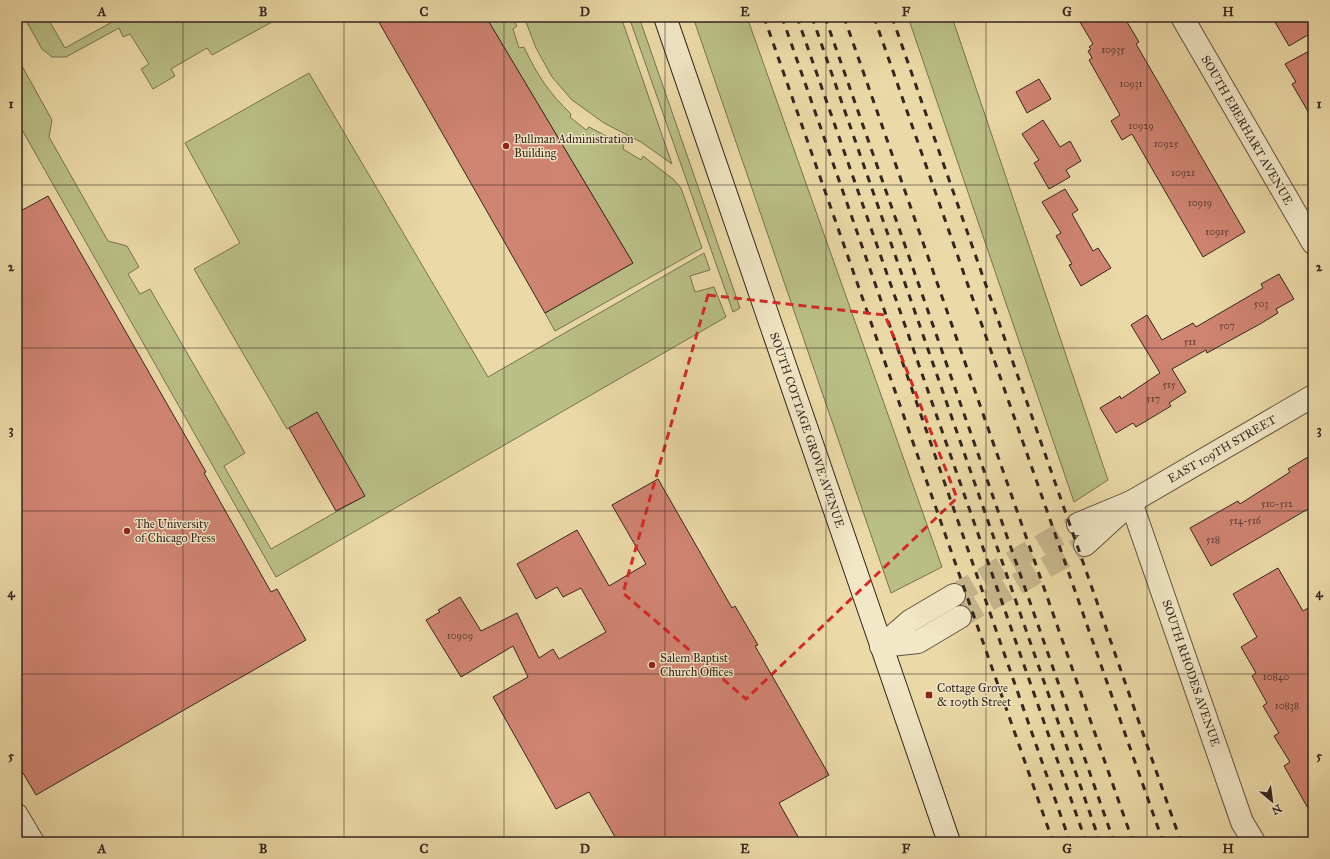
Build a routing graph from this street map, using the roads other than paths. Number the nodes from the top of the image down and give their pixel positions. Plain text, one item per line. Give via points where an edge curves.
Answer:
1 (664, 17) edge
2 (1182, 17) edge
3 (1313, 243) edge
4 (1313, 396) edge
5 (1131, 502) junction
6 (1078, 524) tunnel mouth
7 (1085, 545) tunnel mouth
8 (954, 595) tunnel mouth
9 (960, 617) tunnel mouth
10 (881, 646) junction
11 (17, 815) edge
12 (32, 842) edge
13 (949, 842) edge
14 (1254, 842) edge

1 - 10 street, SOUTH COTTAGE GROVE AVENUE
2 - 3 street, SOUTH EBERHART AVENUE
4 - 5 street, EAST 109TH STREET
5 - 6 street, EAST 109TH STREET
5 - 7 street, EAST 109TH STREET
5 - 14 street, SOUTH RHODES AVENUE via 1242,822
8 - 10 street via 910,621
9 - 10 street via 918,642
10 - 13 street, SOUTH COTTAGE GROVE AVENUE
11 - 12 street

